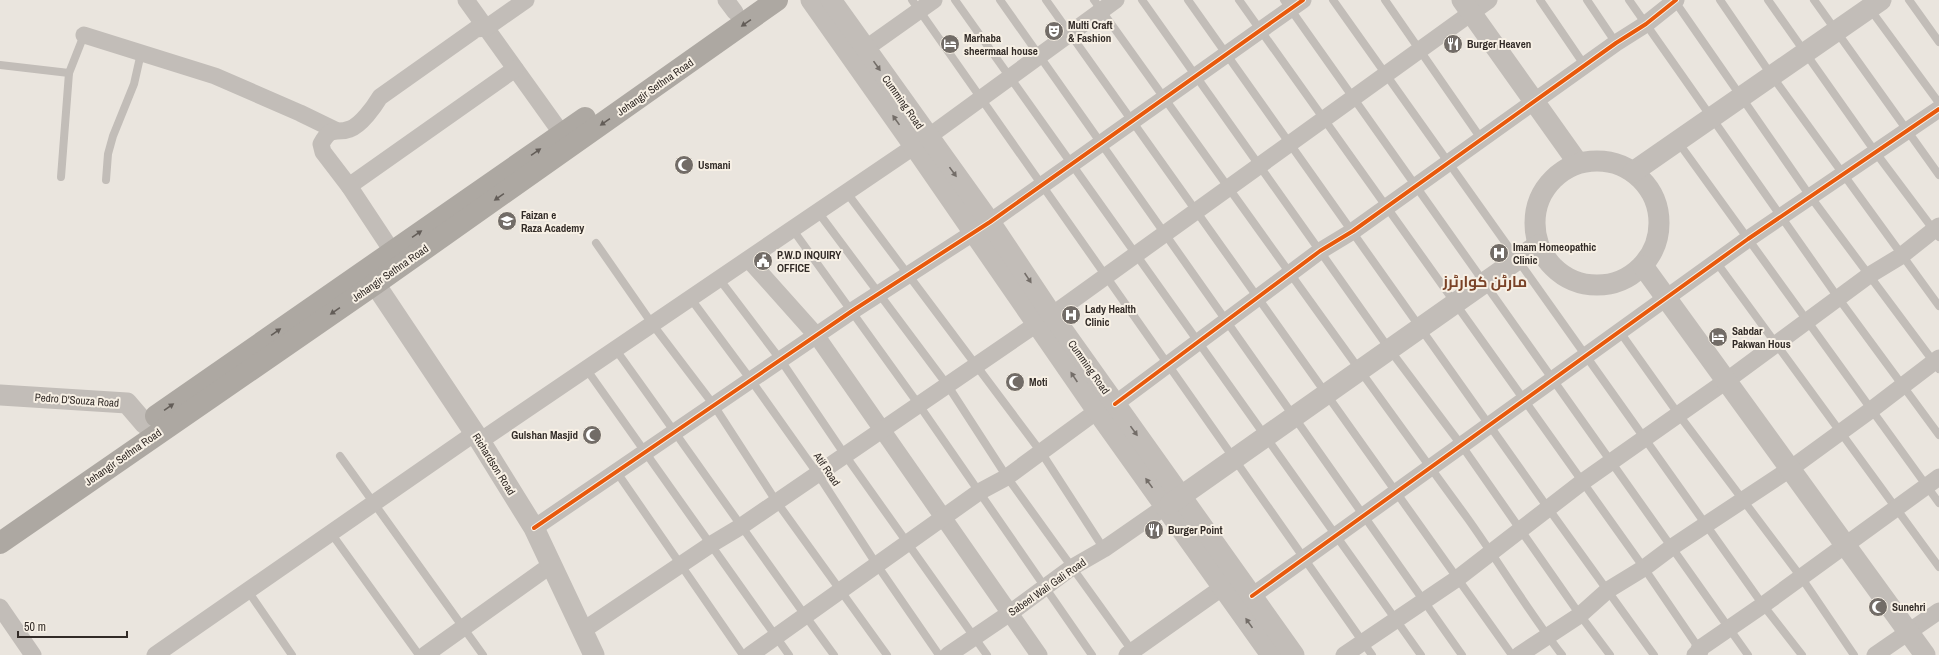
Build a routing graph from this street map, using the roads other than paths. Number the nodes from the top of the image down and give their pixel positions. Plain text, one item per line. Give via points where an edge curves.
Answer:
1 (466, 0) edge
2 (526, 0) edge
3 (777, 0) edge
4 (811, 0) edge
5 (831, 0) edge
6 (934, 0) edge
7 (955, 0) edge
8 (1000, 0) edge
9 (1046, 0) edge
10 (1116, 0) edge
11 (1142, 0) edge
12 (1188, 0) edge
13 (1239, 0) edge
14 (1334, 0) edge
15 (1385, 0) edge
16 (1488, 0) edge
17 (1540, 0) edge
18 (1587, 0) edge
19 (1629, 0) edge
20 (1675, 0) edge
21 (1720, 0) edge
22 (1768, 0) edge
23 (1814, 0) edge
24 (1909, 0) edge
25 (1293, 3) edge
26 (1872, 3) edge
27 (738, 4) edge
28 (916, 5) edge
29 (1098, 5) edge
30 (1466, 6) edge
31 (1646, 24) junction
32 (486, 28) junction
33 (1260, 30) junction
34 (1836, 31) junction
35 (1070, 33) junction
36 (84, 35) joint
37 (1939, 42) edge
38 (1616, 43) junction
39 (865, 49) junction
40 (1419, 50) junction
41 (141, 52) junction
42 (1805, 53) junction
43 (1227, 54) junction
44 (1040, 56) junction
45 (0, 65) edge
46 (1585, 66) junction
47 (515, 69) junction
48 (69, 72) junction
49 (1386, 74) junction
50 (1196, 76) junction
51 (1772, 76) junction
52 (1011, 78) junction
53 (1354, 97) junction
54 (1741, 97) junction
55 (1164, 98) junction
56 (982, 99) junction
57 (1535, 103) junction
58 (1939, 104) edge
59 (1939, 109) edge
60 (1712, 117) junction
61 (1323, 119) junction
62 (1132, 121) junction
63 (335, 130) junction
64 (1909, 131) junction
65 (562, 134) junction
66 (1482, 140) junction
67 (1678, 141) junction
68 (921, 142) junction
69 (1290, 143) junction
70 (1101, 144) junction
71 (1876, 153) junction
72 (1449, 163) junction
73 (1072, 164) junction
74 (1578, 164) junction
75 (1259, 166) junction
76 (1633, 172) junction
77 (1843, 174) junction
78 (1939, 175) edge
79 (61, 177) dead end
80 (106, 180) dead end
81 (1042, 185) junction
82 (1416, 185) junction
83 (349, 186) junction
84 (1228, 188) junction
85 (847, 193) junction
86 (1810, 196) junction
87 (1386, 208) junction
88 (1196, 211) junction
89 (818, 212) junction
90 (1781, 216) junction
91 (981, 227) junction
92 (793, 230) junction
93 (1937, 231) edge
94 (1353, 232) junction
95 (1165, 234) junction
96 (1748, 239) junction
97 (596, 243) dead end
98 (1538, 245) junction
99 (392, 251) junction
100 (1320, 251) junction
101 (1136, 254) junction
102 (1901, 256) junction
103 (749, 260) junction
104 (1518, 260) junction
105 (1717, 263) junction
106 (1643, 266) junction
107 (908, 273) junction
108 (1289, 273) junction
109 (1106, 276) junction
110 (1868, 276) junction
111 (720, 280) junction
112 (1485, 282) junction
113 (375, 284) junction
114 (878, 293) junction
115 (1258, 297) junction
116 (1666, 298) junction
117 (1839, 298) junction
118 (691, 299) junction
119 (1455, 304) junction
120 (1939, 306) edge
121 (852, 311) junction
122 (1045, 319) junction
123 (1226, 320) junction
124 (1807, 320) junction
125 (653, 325) junction
126 (1421, 328) junction
127 (1620, 332) junction
128 (816, 335) junction
129 (1198, 342) junction
130 (1777, 344) junction
131 (616, 350) junction
132 (1390, 350) junction
133 (1587, 356) junction
134 (780, 360) junction
135 (1937, 363) edge
136 (1168, 365) junction
137 (976, 367) junction
138 (587, 370) junction
139 (1360, 371) junction
140 (1554, 379) junction
141 (751, 380) junction
142 (1726, 381) junction
143 (948, 386) junction
144 (1903, 386) junction
145 (1327, 394) junction
146 (0, 395) edge
147 (1524, 401) junction
148 (714, 404) junction
149 (919, 405) junction
150 (1106, 407) junction
151 (1871, 410) junction
152 (1678, 415) junction
153 (1294, 417) junction
154 (145, 424) junction
155 (1490, 425) junction
156 (675, 431) junction
157 (881, 431) junction
158 (1841, 432) junction
159 (1939, 435) edge
160 (478, 437) junction
161 (1266, 437) junction
162 (1644, 437) junction
163 (1462, 446) junction
164 (644, 451) junction
165 (1041, 452) junction
166 (845, 455) junction
167 (340, 456) dead end
168 (1234, 459) junction
169 (1611, 462) junction
170 (1430, 468) junction
171 (1790, 468) junction
172 (616, 471) junction
173 (817, 473) junction
174 (1007, 478) junction
175 (1933, 481) edge
176 (1581, 483) junction
177 (979, 492) junction
178 (1397, 492) junction
179 (1744, 500) junction
180 (776, 501) junction
181 (1174, 501) junction
182 (374, 503) junction
183 (1939, 503) edge
184 (1548, 508) junction
185 (1896, 508) junction
186 (1364, 516) junction
187 (943, 518) junction
188 (1706, 524) junction
189 (0, 526) edge
190 (740, 527) junction
191 (534, 528) junction
192 (1522, 530) junction
193 (331, 533) junction
194 (1336, 536) junction
195 (0, 543) edge
196 (908, 543) junction
197 (710, 545) junction
198 (1846, 545) junction
199 (1672, 546) junction
200 (1104, 549) junction
201 (1492, 552) junction
202 (1304, 558) junction
203 (681, 564) junction
204 (876, 565) junction
205 (551, 566) junction
206 (1939, 567) edge
207 (1071, 568) junction
208 (1644, 568) junction
209 (1801, 577) junction
210 (1458, 578) junction
211 (1045, 586) junction
212 (1223, 587) junction
213 (248, 590) junction
214 (1608, 590) junction
215 (842, 591) junction
216 (1252, 596) junction
217 (1425, 602) junction
218 (1763, 605) junction
219 (0, 607) edge
220 (1939, 611) edge
221 (1010, 613) junction
222 (1580, 614) junction
223 (806, 616) junction
224 (1396, 621) junction
225 (464, 628) junction
226 (1729, 628) junction
227 (582, 631) junction
228 (1908, 631) junction
229 (1548, 636) junction
230 (777, 637) junction
231 (975, 637) junction
232 (1367, 649) edge
233 (162, 653) edge
234 (1132, 654) edge
235 (1700, 654) edge
236 (33, 655) edge
237 (292, 655) edge
238 (419, 655) edge
239 (425, 655) edge
240 (483, 655) edge
241 (594, 655) edge
242 (744, 655) edge
243 (750, 655) edge
244 (789, 655) edge
245 (834, 655) edge
246 (886, 655) edge
247 (939, 655) edge
248 (948, 655) edge
249 (988, 655) edge
250 (1039, 655) edge
251 (1092, 655) edge
252 (1271, 655) edge
253 (1294, 655) edge
254 (1344, 655) edge
255 (1421, 655) edge
256 (1462, 655) edge
257 (1512, 655) edge
258 (1519, 655) edge
259 (1562, 655) edge
260 (1610, 655) edge
261 (1654, 655) edge
262 (1748, 655) edge
263 (1802, 655) edge
264 (1854, 655) edge
265 (1875, 655) edge
266 (1925, 655) edge

1 - 32 street
2 - 32 street
3 -> 113 highway, Jehangir Sethna Road
68 -> 4 street, Cumming Road
5 - 39 street, Cumming Road
6 - 28 street
7 - 52 lane
8 - 44 lane
9 - 35 lane
10 - 29 street
11 - 50 lane
12 - 43 lane
13 - 33 lane
14 - 49 lane
15 - 40 lane
16 - 30 street
17 - 46 lane
18 - 38 lane
19 - 31 lane
20 - 31 street
20 - 54 lane
21 - 51 lane
22 - 42 lane
23 - 34 lane
24 - 37 lane
25 - 33 street
25 - 53 lane
26 - 34 street
26 - 58 lane
27 - 65 highway, Jehangir Sethna Road
28 - 39 street
28 - 56 lane
29 - 35 street
29 - 55 lane
30 - 40 street
30 - 57 street
31 - 38 street
31 - 60 lane
32 - 47 street
32 - 63 street via 476,29 380,97 371,112 350,129
33 - 43 street
33 - 61 lane
34 - 42 street
34 - 64 lane
35 - 44 street
35 - 62 lane
36 - 41 street
36 - 48 lane
38 - 46 street
39 -> 68 street, Cumming Road
40 - 49 street
40 - 66 lane
41 - 63 street via 215,76
41 - 80 lane via 134,84 108,154
42 - 51 street
42 - 71 lane
43 - 50 street
43 - 69 lane
44 - 52 street
44 - 70 lane
45 - 48 lane
46 - 57 street
47 - 65 street
47 - 83 street
48 - 79 lane
49 - 53 street
49 - 72 lane
50 - 55 street
50 - 75 lane
51 - 54 street
51 - 77 lane
52 - 56 street
52 - 73 lane
53 - 61 street
53 - 82 lane
54 - 60 street
54 - 86 lane
55 - 62 street
55 - 84 lane
56 - 68 street
56 - 81 lane
57 - 66 street
57 - 74 street
59 - 64 street
60 - 67 street
60 - 90 lane
61 - 69 street
61 - 87 lane
62 - 70 street
62 - 88 lane
63 - 83 street via 327,134 320,144 323,152
64 - 71 street
64 - 78 lane
99 -> 65 highway, Jehangir Sethna Road
66 - 72 street
67 - 76 street
67 - 96 lane
68 - 85 street
68 - 91 street, Cumming Road
69 - 75 street
69 - 94 lane
70 - 73 street
70 - 95 lane
71 - 77 street
71 - 93 lane
72 - 82 street
72 - 104 lane
73 - 81 street
73 - 101 lane
74 - 76 street via 1597,160 1616,164
74 - 98 street via 1560,173 1546,187 1537,205 1535,225
75 - 84 street
75 - 100 lane
76 - 106 street via 1648,187 1658,206 1660,228 1655,248
77 - 86 street
77 - 102 lane
81 - 91 street
81 - 109 lane
82 - 87 street
82 - 112 lane
83 - 99 street
84 - 88 street
84 - 108 lane
85 - 89 street
85 - 107 lane
86 - 90 street
86 - 110 lane
87 - 94 street
87 - 119 lane
88 - 95 street
88 - 115 lane
89 - 92 street
89 - 114 lane
90 - 96 street
90 - 117 lane
91 - 107 street
91 - 122 street, Cumming Road
92 - 103 street
92 - 121 lane
93 - 102 street
94 - 100 street
94 - 126 lane
95 - 101 street
95 - 123 lane
96 - 105 street
96 - 124 lane
97 - 125 lane
98 - 104 street
98 - 106 street via 1549,263 1565,277 1585,285 1606,285 1626,279
154 -> 99 highway, Jehangir Sethna Road
100 - 108 street
100 - 132 lane
101 - 109 street
101 - 129 lane
102 - 110 street
102 - 120 lane
103 - 111 street
103 - 128 street
104 - 112 street
104 - 133 lane
105 - 116 street
105 - 130 lane
106 - 116 street
107 - 114 street
107 - 137 lane
108 - 115 street
108 - 139 lane
109 - 122 street
109 - 136 lane
110 - 117 street
110 - 135 lane
111 - 118 street
111 - 134 lane
112 - 119 street
112 - 140 lane
113 - 160 street, Richardson Road
113 -> 195 highway, Jehangir Sethna Road
114 - 121 street
114 - 143 lane
115 - 123 street
115 - 145 lane
116 - 127 street
116 - 142 street
117 - 124 street
117 - 144 lane
118 - 125 street
118 - 141 lane, Atif Road
119 - 126 street
119 - 147 lane
121 - 128 street
121 - 149 lane
122 - 137 street
122 - 150 street, Cumming Road
123 - 129 street
123 - 153 lane
124 - 130 street
124 - 151 lane
125 - 131 street
125 - 148 lane
126 - 132 street
126 - 155 lane
127 - 133 street
127 - 152 lane
128 - 134 street
128 - 157 street
129 - 136 street
129 - 161 lane
130 - 142 street
130 - 158 lane
131 - 138 street
131 - 156 lane
132 - 139 street
132 - 163 lane
133 - 140 street
133 - 162 lane
134 - 141 street
134 - 166 lane
135 - 144 street
136 - 150 street
136 - 168 lane
137 - 143 street
137 - 165 lane
138 - 160 street
138 - 164 lane
139 - 145 street
139 - 170 lane
140 - 147 street
140 - 169 lane
141 - 148 street
141 - 173 lane, Atif Road
142 - 152 street
142 - 171 street
143 - 149 street
143 - 174 lane
144 - 151 street
144 - 159 lane
145 - 153 street
145 - 178 lane
146 - 154 street, Pedro D'Souza Road via 127,403
147 - 155 street
147 - 176 lane
148 - 156 street
148 - 180 lane
149 - 157 street
149 - 177 lane
150 - 165 street
150 - 181 street, Cumming Road
151 - 158 street
151 - 175 lane
152 - 162 street
152 - 179 lane
153 - 161 street
153 - 186 lane
154 - 189 highway, Jehangir Sethna Road
155 - 163 street
155 - 184 lane
156 - 164 street
156 - 190 lane
157 - 166 street
157 - 187 street
158 - 171 street
158 - 185 lane
160 - 182 street
160 - 191 street, Richardson Road
161 - 168 street
161 - 194 lane
162 - 169 street
162 - 188 lane
163 - 170 street
163 - 192 lane
164 - 172 street
164 - 197 lane
165 - 174 street
165 - 200 lane
166 - 173 street
166 - 196 lane
167 - 182 lane
168 - 181 street
168 - 202 lane
169 - 176 street
169 - 199 lane
170 - 178 street
170 - 201 lane
171 - 179 street
171 - 198 street
172 - 191 street
172 - 203 lane
173 - 180 street
173 - 204 lane, Atif Road
174 - 177 street
174 - 207 lane
175 - 183 lane
175 - 185 street
176 - 184 street
176 - 208 lane
177 - 187 street
177 - 211 lane
178 - 186 street
178 - 210 lane
179 - 188 street
179 - 209 lane
180 - 190 street
180 - 215 lane
181 - 200 street, Sabeel Wali Gali Road
181 - 212 street, Cumming Road
181 - 216 street, Cumming Road
182 - 193 street
182 - 225 lane
184 - 192 street
184 - 214 lane
185 - 198 street
185 - 206 lane
186 - 194 street
186 - 217 lane
187 - 196 street
187 - 221 street
188 - 199 street
188 - 218 lane
190 - 197 street
190 - 223 lane
191 - 205 street, Richardson Road
192 - 201 street
192 - 222 lane
193 - 213 street
193 - 238 lane
194 - 202 street
194 - 224 lane
196 - 204 street
196 - 231 lane
197 - 203 street
197 - 230 lane
198 - 209 street
198 - 228 street
199 - 208 street
199 - 226 lane
200 - 207 street, Sabeel Wali Gali Road
201 - 210 street
201 - 229 lane
202 - 216 street
202 - 232 lane
203 - 227 street
203 - 242 lane
204 - 215 street
204 - 247 lane, Atif Road
205 - 225 street
205 - 227 street, Richardson Road
207 - 211 street, Sabeel Wali Gali Road
207 - 234 lane
208 - 214 street
208 - 235 lane
209 - 218 street
209 - 264 lane
210 - 217 street
210 - 257 lane
211 - 221 street, Sabeel Wali Gali Road
211 - 251 lane
212 - 234 street
252 -> 212 street, Cumming Road
213 - 233 street
213 - 237 lane
214 - 222 street
214 - 261 lane
215 - 223 street
215 - 246 lane
216 - 253 street, Cumming Road
217 - 224 street
217 - 256 lane
218 - 226 street
218 - 263 lane
219 - 236 street
220 - 228 street
221 - 231 street, Sabeel Wali Gali Road
221 - 250 street
222 - 229 street
222 - 260 lane
223 - 230 street
223 - 245 lane
224 - 232 street
224 - 255 lane
225 - 239 street
225 - 240 lane
226 - 235 street via 1699,649
226 - 262 lane
227 - 241 street, Richardson Road
228 - 265 street
228 - 266 street
229 - 258 street
229 - 259 lane
230 - 243 street
230 - 244 lane
231 - 248 street, Sabeel Wali Gali Road
231 - 249 lane
232 - 254 street

